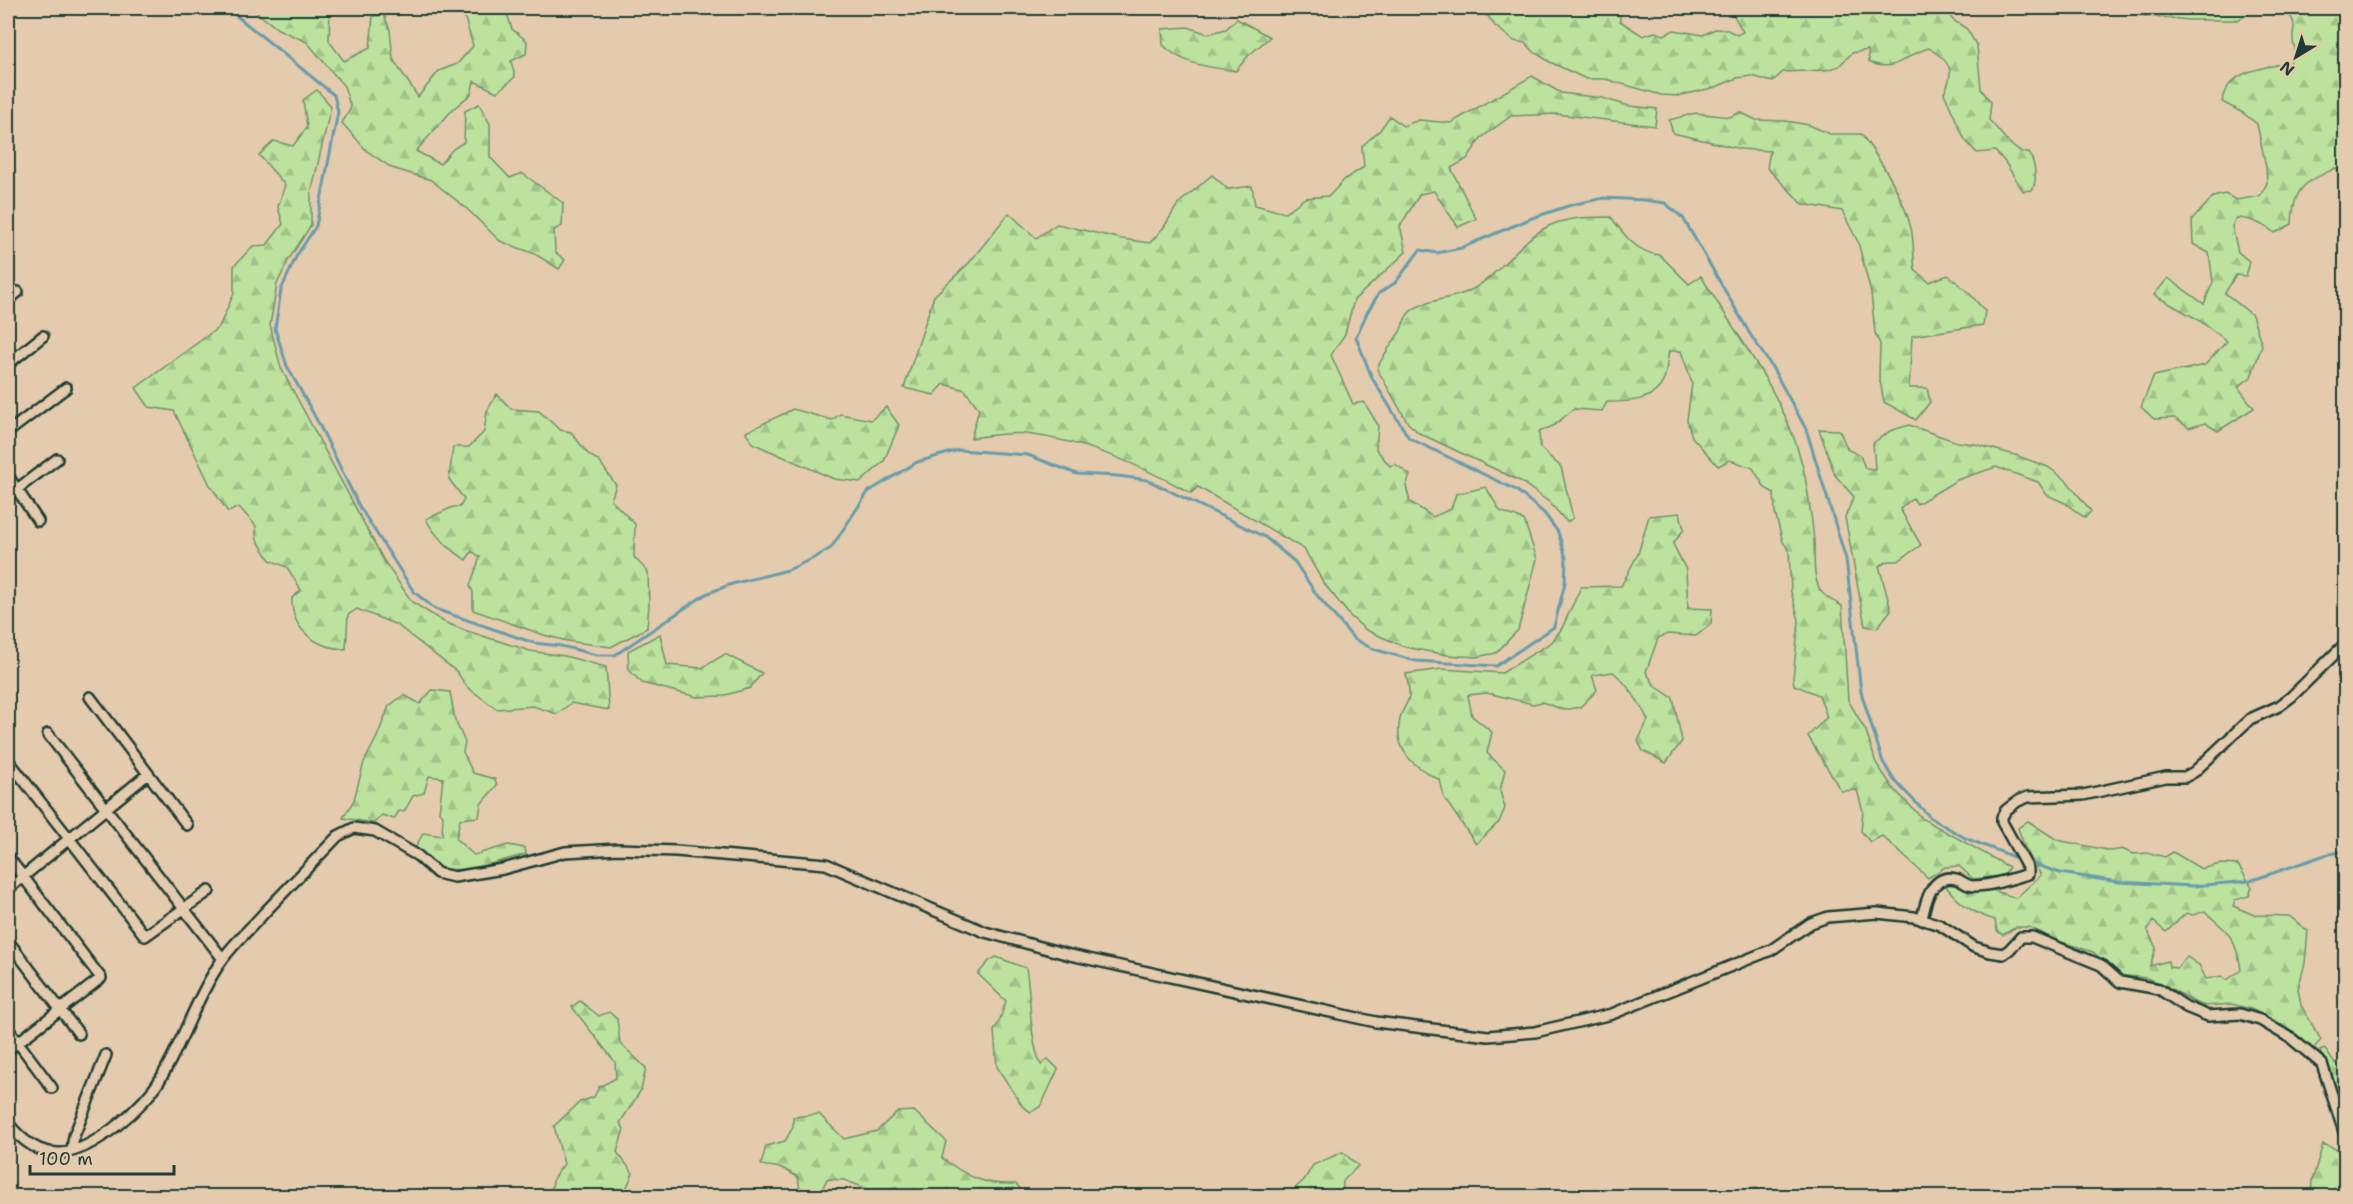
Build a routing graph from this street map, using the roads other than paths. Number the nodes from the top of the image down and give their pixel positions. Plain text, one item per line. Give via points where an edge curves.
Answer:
1 (18, 292) dead end
2 (8, 300) edge
3 (44, 336) dead end
4 (8, 364) edge
5 (66, 388) dead end
6 (8, 432) edge
7 (57, 459) dead end
8 (8, 476) edge
9 (17, 489) junction
10 (8, 496) edge
11 (38, 521) dead end
12 (2346, 644) edge
13 (90, 697) dead end
14 (48, 734) dead end
15 (8, 760) edge
16 (148, 774) junction
17 (105, 810) junction
18 (187, 825) dead end
19 (69, 839) junction
20 (8, 857) edge
21 (23, 877) junction
22 (8, 889) edge
23 (209, 891) dead end
24 (183, 910) junction
25 (1922, 920) junction
26 (8, 941) edge
27 (223, 959) junction
28 (60, 1010) junction
29 (8, 1029) edge
30 (79, 1034) dead end
31 (17, 1042) junction
32 (8, 1050) edge
33 (106, 1055) dead end
34 (52, 1088) dead end
35 (8, 1123) edge
36 (2346, 1138) edge
37 (72, 1150) junction

1 - 2 street
3 - 4 street
5 - 6 street
7 - 9 street
8 - 9 street
9 - 10 street
9 - 11 street
12 - 25 street via 2291,698 2250,719 2185,777 2166,777 2083,795 2040,795 2018,801 2006,810 2002,822 2028,874 1969,886 1957,879 1944,878 1929,893
13 - 16 street
14 - 17 street
15 - 19 street
16 - 17 street
16 - 18 street
17 - 19 street
17 - 24 street
19 - 21 street
19 - 24 street via 145,936
20 - 21 street
21 - 22 street
21 - 28 street via 101,978
23 - 24 street
24 - 27 street
25 - 27 street via 1877,913 1828,917 1811,923 1771,950 1612,1014 1535,1032 1488,1036 1376,1022 1038,946 985,932 826,864 619,849 565,852 454,877 437,873 418,856 375,831 354,828 338,836
25 - 36 street via 1940,925 1974,947 1990,952 2003,954 2020,937 2032,937 2101,965 2120,982 2159,989 2208,1016 2240,1014 2259,1020 2292,1039 2322,1064
26 - 28 street
27 - 37 street via 160,1080 107,1134
28 - 30 street
28 - 31 street
29 - 31 street
31 - 32 street
31 - 34 street
33 - 37 street
35 - 37 street via 36,1149 60,1153

